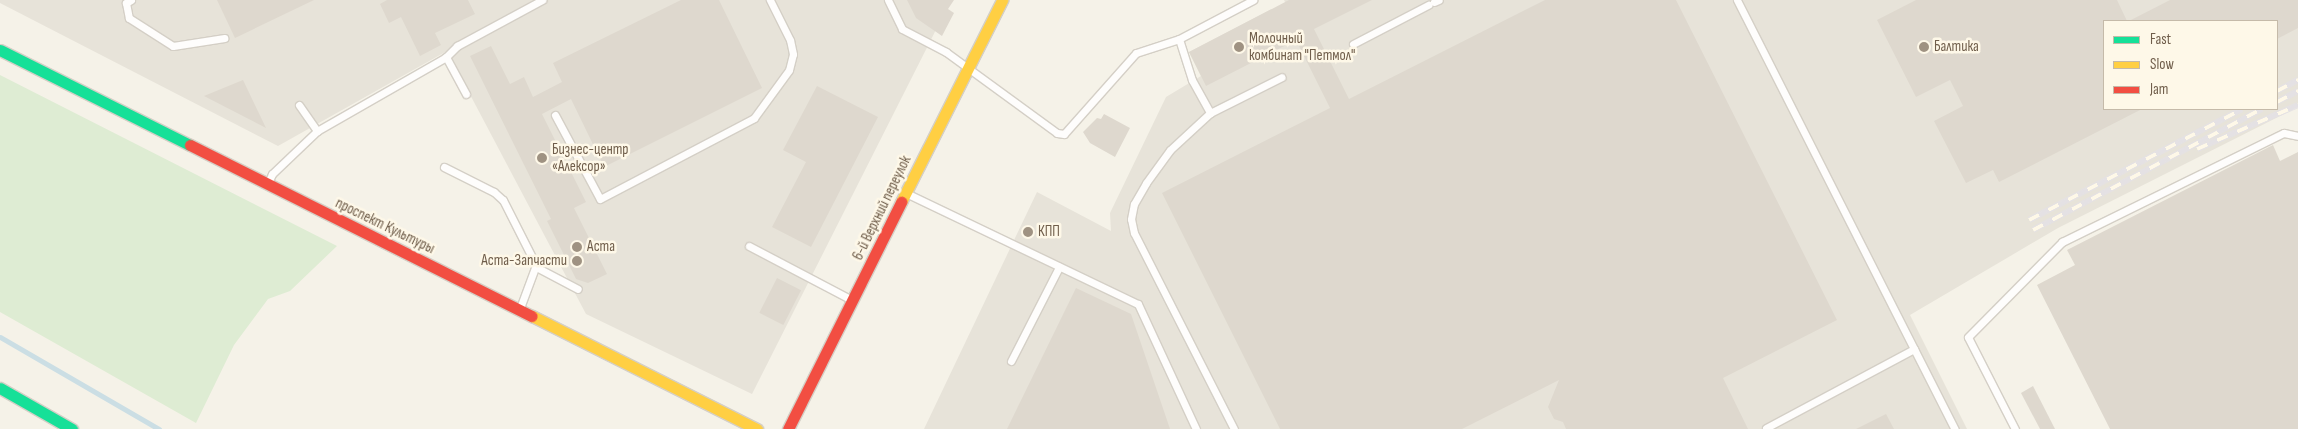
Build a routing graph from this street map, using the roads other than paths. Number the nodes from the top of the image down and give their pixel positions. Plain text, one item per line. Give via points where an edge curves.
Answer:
1 (130, 0) edge
2 (542, 0) edge
3 (770, 0) edge
4 (888, 0) edge
5 (1002, 0) edge
6 (1253, 0) edge
7 (1737, 0) edge
8 (1434, 3) edge
9 (224, 38) dead end
10 (1179, 39) junction
11 (1354, 44) dead end
12 (0, 50) edge
13 (446, 57) junction
14 (968, 68) junction
15 (1282, 77) dead end
16 (466, 94) dead end
17 (299, 104) dead end
18 (1210, 113) junction
19 (556, 115) dead end
20 (317, 131) junction
21 (2298, 136) edge
22 (444, 167) dead end
23 (266, 185) junction
24 (905, 193) junction
25 (749, 246) dead end
26 (536, 267) junction
27 (1059, 267) junction
28 (578, 289) dead end
29 (852, 300) junction
30 (520, 309) junction
31 (1914, 349) junction
32 (1011, 361) dead end
33 (0, 388) edge
34 (1766, 428) edge
35 (72, 429) edge
36 (757, 429) edge
37 (788, 429) edge
38 (1196, 429) edge
39 (1234, 429) edge
40 (1955, 429) edge
41 (2015, 429) edge

1 - 9 lane via 126,3 129,18 173,46
2 - 13 lane via 457,46
3 - 19 lane via 794,54 789,70 754,118 600,199
4 - 14 lane via 902,29 946,52
5 - 14 main road, 6-й Верхний переулок
6 - 10 lane
7 - 31 lane
8 - 11 lane
10 - 14 lane via 1136,53 1064,134
10 - 18 lane via 1192,80
12 - 23 main road, проспект Культуры
13 - 16 lane
13 - 20 lane
14 - 24 main road, 6-й Верхний переулок
15 - 18 lane
17 - 20 lane
18 - 39 lane via 1159,164 1134,204 1131,219 1134,232
20 - 23 lane via 272,174
21 - 41 lane via 2284,133 2062,242 1968,337
22 - 26 lane via 499,196
23 - 30 main road, проспект Культуры
24 - 27 lane
24 - 29 main road, 6-й Верхний переулок
25 - 29 lane
26 - 28 lane
26 - 30 lane
27 - 32 lane
27 - 38 lane via 1138,304
29 - 37 main road, 6-й Верхний переулок
30 - 36 main road, проспект Культуры
31 - 34 lane
31 - 40 lane
33 - 35 main road

